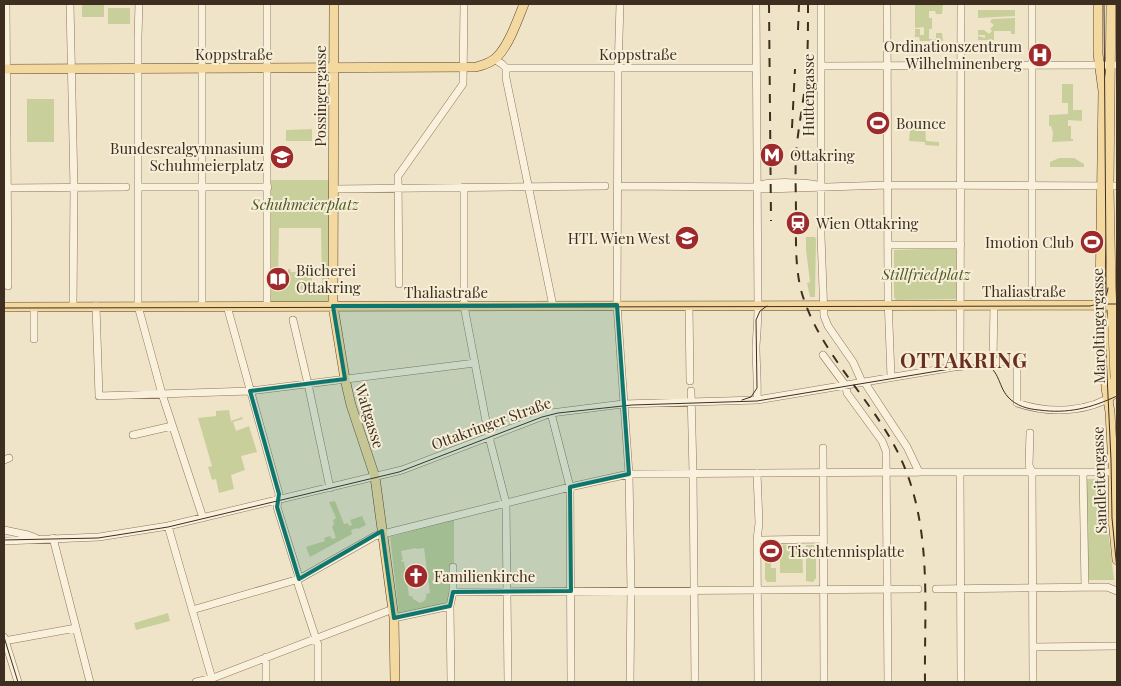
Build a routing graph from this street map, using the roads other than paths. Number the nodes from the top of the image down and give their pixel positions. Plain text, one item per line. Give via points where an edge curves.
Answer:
1 (6, 4) edge
2 (70, 4) edge
3 (140, 4) edge
4 (202, 4) edge
5 (268, 4) edge
6 (334, 4) edge
7 (464, 4) edge
8 (524, 4) edge
9 (620, 4) edge
10 (756, 4) edge
11 (821, 4) edge
12 (887, 4) edge
13 (961, 4) edge
14 (1032, 4) edge
15 (1098, 4) edge
16 (1111, 4) edge
17 (494, 59) junction
18 (1032, 65) junction
19 (1109, 65) edge
20 (822, 66) junction
21 (887, 66) junction
22 (961, 66) junction
23 (72, 68) junction
24 (138, 68) junction
25 (202, 68) junction
26 (268, 68) junction
27 (334, 68) junction
28 (464, 68) junction
29 (506, 68) junction
30 (618, 68) junction
31 (756, 68) junction
32 (5, 69) edge
33 (888, 185) junction
34 (1032, 185) junction
35 (527, 186) junction
36 (605, 186) dead end
37 (617, 186) junction
38 (821, 186) junction
39 (961, 186) junction
40 (1110, 186) edge
41 (126, 187) dead end
42 (139, 187) junction
43 (202, 187) junction
44 (268, 187) junction
45 (399, 187) junction
46 (464, 187) junction
47 (757, 187) junction
48 (6, 188) edge
49 (74, 188) junction
50 (334, 189) junction
51 (1114, 244) edge
52 (888, 245) junction
53 (961, 245) junction
54 (399, 284) dead end
55 (8, 286) dead end
56 (1032, 295) dead end
57 (617, 305) junction
58 (822, 305) junction
59 (889, 305) junction
60 (960, 305) junction
61 (994, 305) junction
62 (1100, 305) junction
63 (1114, 305) edge
64 (96, 306) junction
65 (138, 306) junction
66 (202, 306) junction
67 (227, 306) junction
68 (267, 306) junction
69 (333, 306) junction
70 (464, 306) junction
71 (554, 306) junction
72 (689, 306) junction
73 (758, 306) junction
74 (4, 307) edge
75 (34, 307) junction
76 (73, 307) junction
77 (293, 320) dead end
78 (34, 339) dead end
79 (823, 355) dead end
80 (475, 363) junction
81 (891, 377) junction
82 (345, 379) junction
83 (690, 382) dead end
84 (862, 382) junction
85 (308, 384) junction
86 (846, 386) junction
87 (250, 391) junction
88 (691, 391) dead end
89 (1117, 393) edge
90 (162, 394) junction
91 (757, 400) junction
92 (1109, 400) junction
93 (691, 402) junction
94 (623, 404) junction
95 (551, 413) junction
96 (172, 426) junction
97 (1030, 433) dead end
98 (133, 435) dead end
99 (489, 437) junction
100 (823, 448) dead end
101 (887, 472) junction
102 (919, 472) junction
103 (960, 472) junction
104 (1032, 472) junction
105 (1083, 472) junction
106 (1113, 472) junction
107 (694, 473) junction
108 (757, 473) junction
109 (823, 473) junction
110 (629, 474) junction
111 (376, 477) junction
112 (570, 487) junction
113 (330, 488) junction
114 (278, 500) junction
115 (506, 503) junction
116 (203, 518) junction
117 (168, 526) junction
118 (4, 530) edge
119 (382, 534) junction
120 (53, 538) junction
121 (36, 539) junction
122 (823, 539) junction
123 (757, 540) junction
124 (4, 541) edge
125 (1117, 560) edge
126 (453, 567) dead end
127 (299, 579) junction
128 (1085, 587) junction
129 (960, 588) junction
130 (1032, 588) junction
131 (887, 589) junction
132 (918, 589) dead end
133 (936, 589) dead end
134 (571, 590) junction
135 (631, 590) junction
136 (695, 590) junction
137 (757, 590) junction
138 (823, 590) junction
139 (507, 591) junction
140 (1117, 591) edge
141 (453, 592) junction
142 (450, 606) junction
143 (192, 610) junction
144 (393, 614) junction
145 (76, 628) junction
146 (315, 638) junction
147 (4, 639) edge
148 (1117, 646) edge
149 (1033, 647) junction
150 (266, 657) junction
151 (213, 680) edge
152 (18, 682) edge
153 (90, 682) edge
154 (196, 682) edge
155 (266, 682) edge
156 (318, 682) edge
157 (395, 682) edge
158 (451, 682) edge
159 (508, 682) edge
160 (571, 682) edge
161 (630, 682) edge
162 (695, 682) edge
163 (758, 682) edge
164 (824, 682) edge
165 (888, 682) edge
166 (961, 682) edge
167 (1033, 682) edge

1 - 32 street
2 - 23 street
3 - 24 street
4 - 25 street
5 - 26 street
6 - 27 main road, Possingergasse
7 - 28 street
8 - 17 main road via 506,44
9 - 30 street
10 - 31 street
11 - 20 street, Huttengasse
12 - 21 street
13 - 22 street
14 - 18 street
15 - 19 main road, Maroltingergasse via 1098,54
16 - 19 main road, Maroltingergasse
17 - 28 main road, Koppstraße
17 - 29 street
18 - 19 street
18 - 22 street
18 - 34 street
19 - 40 main road, Maroltingergasse via 1103,92
20 - 21 street
20 - 38 street, Huttengasse
21 - 22 street
21 - 33 street
22 - 39 street
23 - 24 main road, Koppstraße
23 - 32 main road, Koppstraße
23 - 49 street
24 - 25 main road, Koppstraße
24 - 42 street
25 - 26 main road, Koppstraße
25 - 43 street
26 - 27 main road, Koppstraße
26 - 44 street
27 - 28 main road, Koppstraße
27 - 50 main road, Possingergasse
28 - 45 street via 461,89 398,176
29 - 30 street, Koppstraße
29 - 35 street
30 - 31 street, Koppstraße
30 - 37 street
31 - 47 street
32 - 48 street
33 - 38 street
33 - 39 street
33 - 52 street
34 - 39 street
34 - 40 street
34 - 56 street
35 - 36 street
35 - 46 street
35 - 71 street
37 - 47 street
37 - 57 street
38 - 47 street via 814,189
38 - 58 street, Huttengasse
39 - 53 street
40 - 51 main road, Maroltingergasse
40 - 62 main road, Maroltingergasse via 1100,219
41 - 49 street
42 - 43 street
42 - 65 street
43 - 44 street
43 - 66 street
44 - 68 street
45 - 46 street
45 - 50 street
45 - 54 street
46 - 70 street
47 - 73 street
48 - 49 street
48 - 55 street
49 - 76 street
50 - 69 main road
51 - 63 main road, Maroltingergasse
52 - 53 street
52 - 59 street
53 - 60 street
57 - 71 main road, Thaliastraße
57 - 72 main road, Thaliastraße
57 - 94 street
58 - 59 main road, Thaliastraße
58 - 73 main road, Thaliastraße
58 - 84 street, Huttengasse via 825,321 853,362
59 - 60 main road
59 - 81 street
60 - 61 main road, Thaliastraße
60 - 81 street, Ottakringer Straße via 960,367
61 - 62 main road, Thaliastraße
61 - 92 street via 993,357 997,362 1017,362 1017,403 1058,410
62 - 63 main road, Thaliastraße
62 - 92 main road, Maroltingergasse
63 - 92 main road, Maroltingergasse via 1115,377
64 - 65 main road, Thaliastraße
64 - 76 main road, Thaliastraße
64 - 90 street via 99,396
65 - 66 main road, Thaliastraße
65 - 90 street
66 - 67 main road, Thaliastraße
67 - 68 main road, Thaliastraße
67 - 87 street
68 - 69 main road, Thaliastraße
69 - 70 main road, Thaliastraße
69 - 82 main road, Wattgasse
70 - 71 main road, Thaliastraße
70 - 80 street
72 - 73 main road, Thaliastraße
72 - 83 street
73 - 91 street
74 - 75 main road, Thaliastraße
75 - 76 main road, Thaliastraße
75 - 78 street
77 - 85 street
79 - 86 street
80 - 82 street
80 - 99 street
81 - 84 street, Ottakringer Straße
82 - 85 street
82 - 111 main road, Wattgasse via 359,432
84 - 86 street, Ottakringer Straße
84 - 102 street, Huttengasse via 907,447
85 - 87 street
85 - 113 street
86 - 91 street, Ottakringer Straße
86 - 101 street via 847,393 884,444
87 - 90 street
87 - 114 street
88 - 93 street
89 - 92 street
90 - 96 street
91 - 93 street, Ottakringer Straße
92 - 106 main road, Sandleitengasse
93 - 94 street, Ottakringer Straße
93 - 107 street
94 - 95 street, Ottakringer Straße
94 - 110 street
95 - 99 street, Ottakringer Straße
95 - 112 street
96 - 98 street
96 - 116 street
97 - 104 street
99 - 111 street, Ottakringer Straße
99 - 115 street
100 - 109 street
101 - 102 street
101 - 109 street
101 - 131 street
102 - 103 street
103 - 104 street
103 - 129 street
104 - 105 street
104 - 130 street
105 - 106 street
105 - 128 street
106 - 125 main road, Sandleitengasse
107 - 108 street
107 - 110 street
107 - 136 street
108 - 109 street
108 - 123 street
109 - 122 street
110 - 112 street
110 - 135 street
111 - 113 street, Ottakringer Straße
111 - 119 main road, Wattgasse
112 - 115 street
112 - 134 street
113 - 114 street, Ottakringer Straße
114 - 116 street, Ottakringer Straße
114 - 127 street via 277,507
115 - 119 street
115 - 139 street
116 - 117 street, Ottakringer Straße
117 - 120 street, Ottakringer Straße via 99,537
117 - 143 street
118 - 121 street, Ottakringer Straße
119 - 127 street
119 - 144 main road, Wattgasse
120 - 121 street, Ottakringer Straße
120 - 145 street
121 - 124 street, Ottakringer Straße
122 - 123 street
122 - 138 street
123 - 137 street
126 - 141 street
127 - 143 street
127 - 146 street
128 - 130 street
128 - 140 street via 1108,587
129 - 130 street
129 - 133 street
129 - 166 street
130 - 149 street
131 - 132 street
131 - 138 street
131 - 165 street
134 - 135 street
134 - 139 street
134 - 160 street
135 - 136 street
135 - 161 street
136 - 137 street
136 - 162 street
137 - 138 street
137 - 163 street
138 - 164 street
139 - 141 street
139 - 159 street
141 - 142 street
142 - 144 street
142 - 158 street
143 - 151 street
144 - 146 street
144 - 157 main road
145 - 147 street
145 - 153 street
146 - 150 street
146 - 156 street via 318,645
147 - 152 street
148 - 149 street
149 - 167 street
150 - 151 street
150 - 155 street
151 - 154 street

